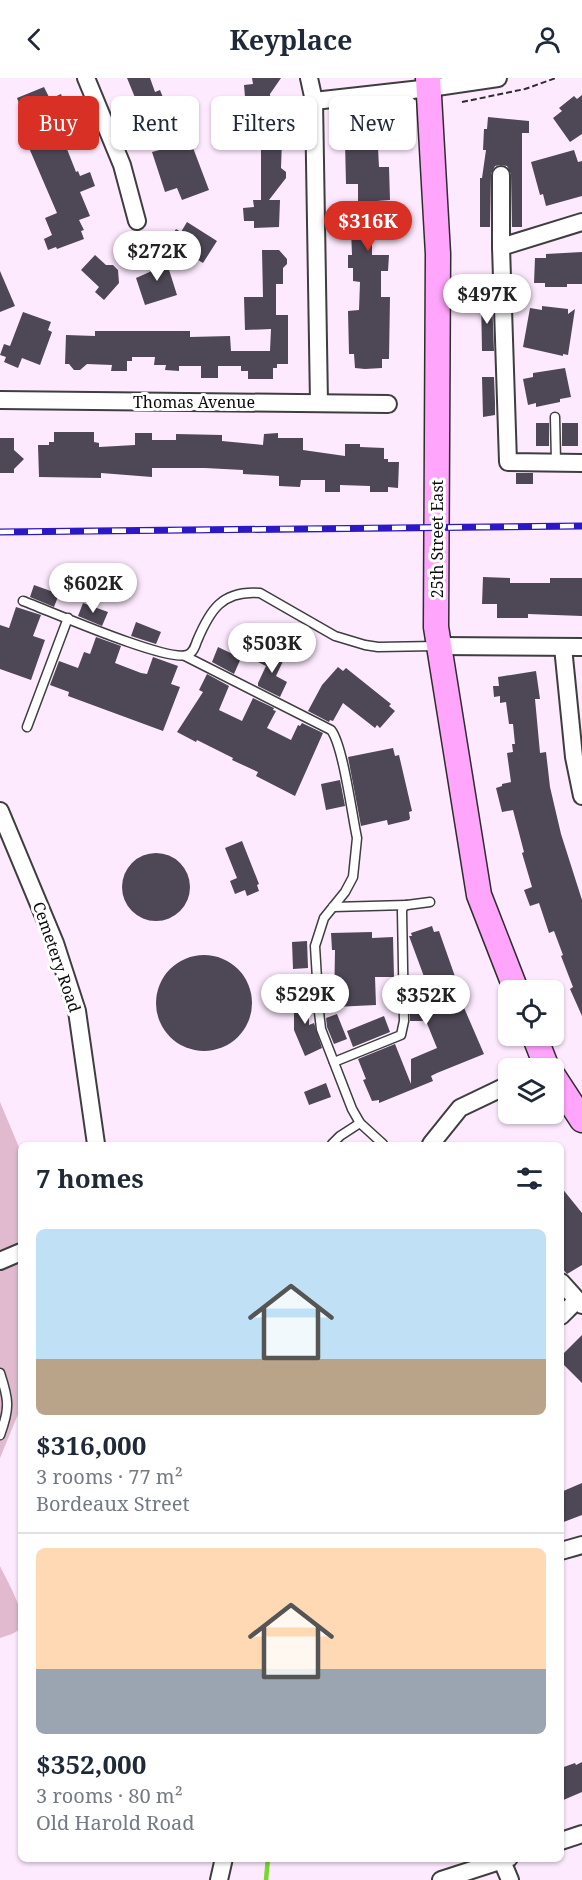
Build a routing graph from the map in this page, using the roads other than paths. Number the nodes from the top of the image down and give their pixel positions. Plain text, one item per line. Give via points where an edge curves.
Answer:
1 (86, 78) edge
2 (309, 78) edge
3 (498, 78) edge
4 (429, 83) edge
5 (313, 96) edge
6 (317, 101) edge
7 (315, 150) edge
8 (501, 175) dead end
9 (137, 221) dead end
10 (582, 222) edge
11 (501, 247) junction
12 (0, 400) edge
13 (318, 403) junction
14 (388, 404) dead end
15 (555, 417) dead end
16 (556, 462) junction
17 (582, 463) edge
18 (23, 601) dead end
19 (68, 618) junction
20 (439, 646) junction
21 (563, 647) junction
22 (582, 647) edge
23 (185, 656) junction
24 (27, 727) dead end
25 (582, 796) edge
26 (0, 811) edge
27 (430, 902) dead end
28 (407, 905) junction
29 (333, 907) junction
30 (512, 980) edge
31 (334, 1062) junction
32 (498, 1090) edge
33 (564, 1094) edge
34 (582, 1120) edge
35 (360, 1124) junction
36 (96, 1142) edge
37 (334, 1142) edge
38 (381, 1142) edge
39 (433, 1142) edge
40 (18, 1253) edge
41 (0, 1261) edge
42 (564, 1285) edge
43 (580, 1302) edge
44 (564, 1314) edge
45 (0, 1373) edge
46 (0, 1435) edge
47 (582, 1545) edge
48 (564, 1550) edge
49 (582, 1834) edge
50 (564, 1840) edge
51 (223, 1862) edge
52 (499, 1862) edge
53 (506, 1862) edge
54 (219, 1880) edge
55 (441, 1880) edge
56 (510, 1880) edge

1 - 9 street via 122,165
2 - 5 street
3 - 4 street
4 - 6 street
4 - 20 main road, 25th Street East via 438,254
7 - 13 street
8 - 11 street
10 - 11 street
11 - 16 street via 508,462
12 - 13 street, Thomas Avenue
13 - 14 street, Thomas Avenue
15 - 16 lane
16 - 17 street
18 - 19 lane
19 - 23 lane via 152,651
19 - 24 lane
20 - 21 street
20 - 23 lane via 365,645 334,636 260,593 248,592 218,605 208,616 193,651
20 - 30 main road, 25th Street East via 479,895
21 - 22 street
21 - 25 street via 574,757
23 - 29 lane via 335,734 357,850 353,877
26 - 36 street, Cemetery Road via 55,943 77,1011
27 - 28 lane
28 - 29 lane
28 - 31 lane via 402,911 401,1035
29 - 31 lane via 324,918 315,946 321,1029
31 - 35 lane
32 - 39 street via 460,1108
33 - 34 main road
35 - 37 lane
35 - 38 lane
40 - 41 street
42 - 43 street
43 - 44 street
45 - 46 lane via 8,1412
47 - 48 street
49 - 50 street
51 - 54 street
52 - 55 street
53 - 56 street

